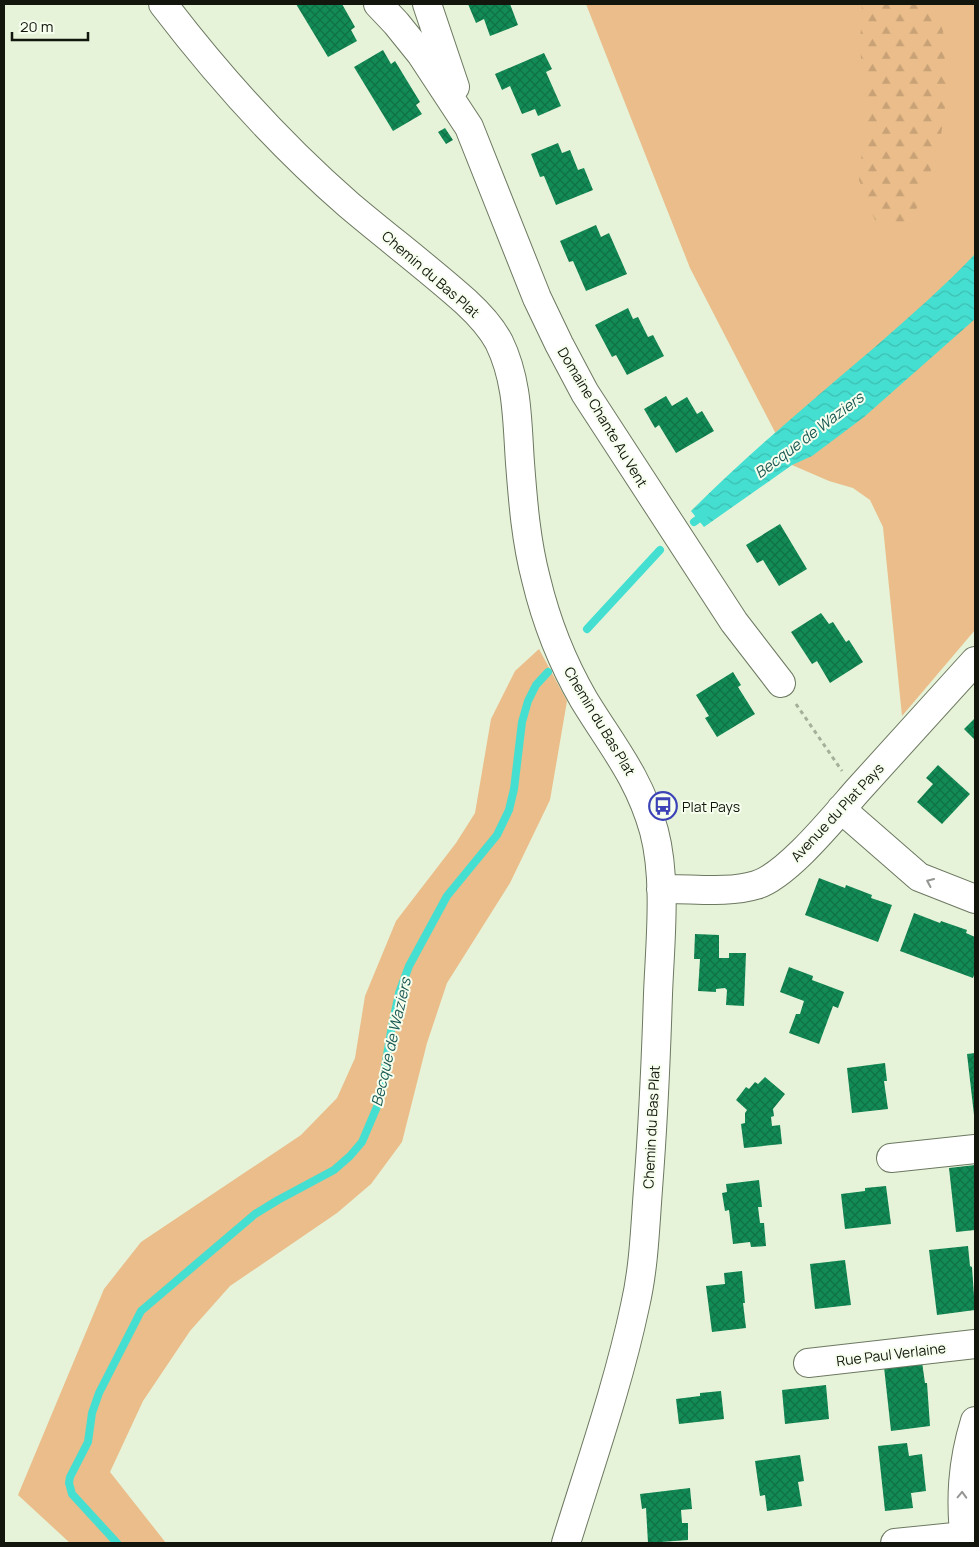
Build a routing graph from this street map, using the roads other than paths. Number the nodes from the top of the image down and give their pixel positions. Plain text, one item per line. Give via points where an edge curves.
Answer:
1 (163, 4) edge
2 (378, 4) edge
3 (427, 4) edge
4 (469, 127) junction
5 (975, 661) edge
6 (781, 683) road end
7 (848, 801) junction
8 (661, 889) junction
9 (975, 899) edge
10 (975, 1149) edge
11 (891, 1158) dead end
12 (975, 1344) edge
13 (808, 1363) dead end
14 (975, 1421) edge
15 (964, 1540) edge
16 (566, 1543) edge
17 (895, 1543) edge

1 - 8 street, Chemin du Bas Plat via 222,77 292,151 349,205 466,302 484,320 497,340 508,363 514,388 523,504 536,580 566,665 639,789 655,834
2 - 4 street, Domaine Chante Au Vent via 421,54
3 - 4 street, Domaine Chante Au Vent
4 - 6 street, Domaine Chante Au Vent via 537,298 585,393 734,622
5 - 7 street, Avenue du Plat Pays
7 - 8 street, Avenue du Plat Pays via 773,878 738,889
9 -> 7 street via 919,877 863,831
8 - 16 street, Chemin du Bas Plat via 654,1102 642,1268 627,1340
10 - 11 street
12 - 13 street, Rue Paul Verlaine
15 -> 14 street via 963,1468
15 - 17 street

